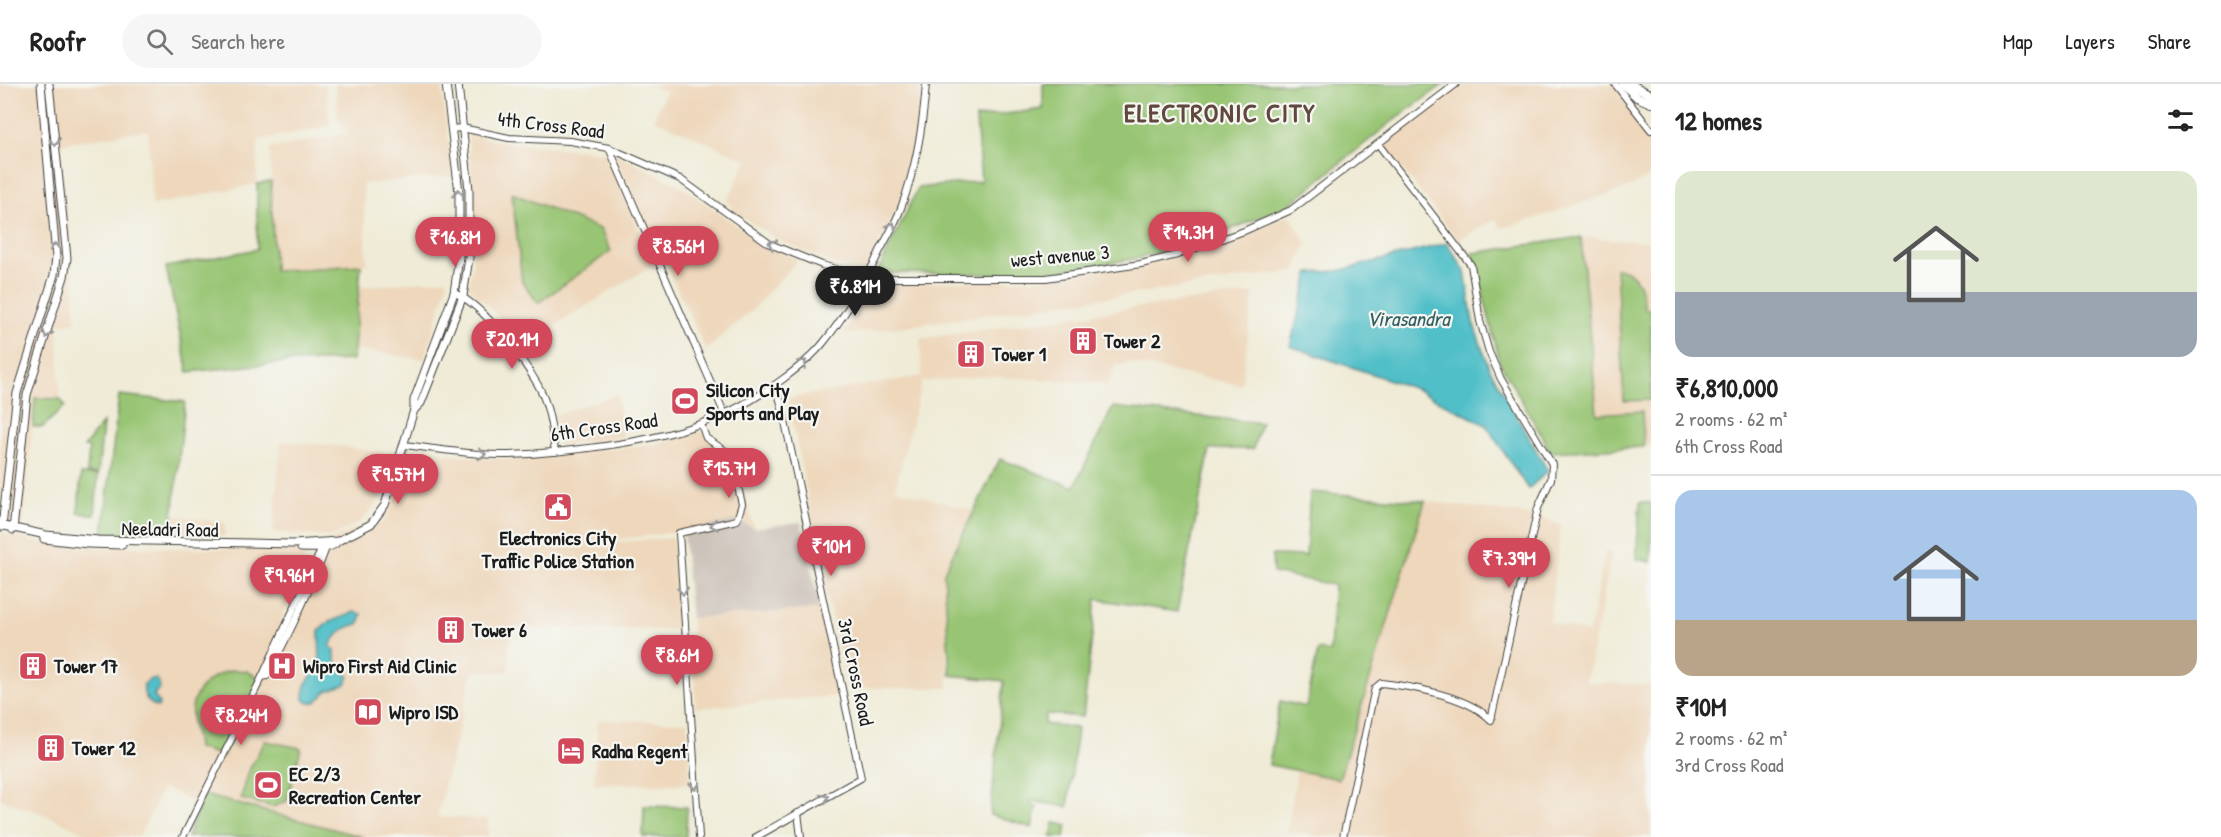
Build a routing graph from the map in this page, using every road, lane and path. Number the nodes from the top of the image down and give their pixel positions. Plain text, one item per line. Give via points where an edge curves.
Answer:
1 (40, 84) edge
2 (49, 84) edge
3 (446, 84) edge
4 (458, 84) edge
5 (926, 84) edge
6 (1456, 84) edge
7 (1615, 84) edge
8 (1623, 84) edge
9 (1630, 84) edge
10 (1651, 95) edge
11 (1651, 103) edge
12 (462, 128) junction
13 (451, 129) junction
14 (1651, 130) edge
15 (1378, 144) junction
16 (609, 147) junction
17 (866, 278) junction
18 (454, 293) junction
19 (463, 296) junction
20 (775, 385) junction
21 (414, 410) junction
22 (725, 415) junction
23 (701, 424) junction
24 (403, 445) junction
25 (555, 452) junction
26 (1, 527) edge
27 (13, 530) junction
28 (325, 545) junction
29 (798, 813) junction
30 (183, 837) edge
31 (699, 837) edge
32 (756, 837) edge
33 (801, 837) edge
34 (1343, 837) edge

26 -> 1 main road via 17,393 54,275 56,257
2 -> 27 main road via 67,258 27,395
3 - 13 main road
4 - 12 main road
17 -> 5 street, 6th Cross Road via 900,210 916,160
6 - 15 street, west avenue 3
7 - 14 street
8 - 11 highway
9 - 10 highway
12 - 13 street, 4th Cross Road
12 - 16 street, 4th Cross Road via 509,138
12 - 19 main road via 469,190 469,258
18 -> 13 main road via 459,257 459,192
15 - 17 street, west avenue 3 via 1291,210 1177,255 1046,278
15 - 34 street via 1471,265 1489,352 1552,465 1551,479 1538,508 1491,720 1473,705 1408,686 1381,683 1375,688
17 -> 16 street, 4th Cross Road via 770,244 680,179
16 - 22 street
20 -> 17 street, 6th Cross Road via 824,343
18 - 19 street
18 - 21 main road via 414,400
19 - 21 main road via 421,403
19 - 25 street via 497,328 538,386 550,420
20 - 22 street, 6th Cross Road
29 -> 20 street, 3rd Cross Road via 861,778
21 - 24 main road
22 - 23 street, 6th Cross Road
23 - 25 street, 6th Cross Road via 664,436
23 -> 31 street via 706,438 730,454 742,504 737,520 679,533
24 -> 25 street, 6th Cross Road via 482,454
24 - 28 main road, Neeladri Road via 385,505 371,524
26 - 27 main road, Neeladri Road
27 - 28 main road, Neeladri Road via 98,540
28 - 30 street
29 - 32 street, 3rd Cross Road
29 - 33 street

